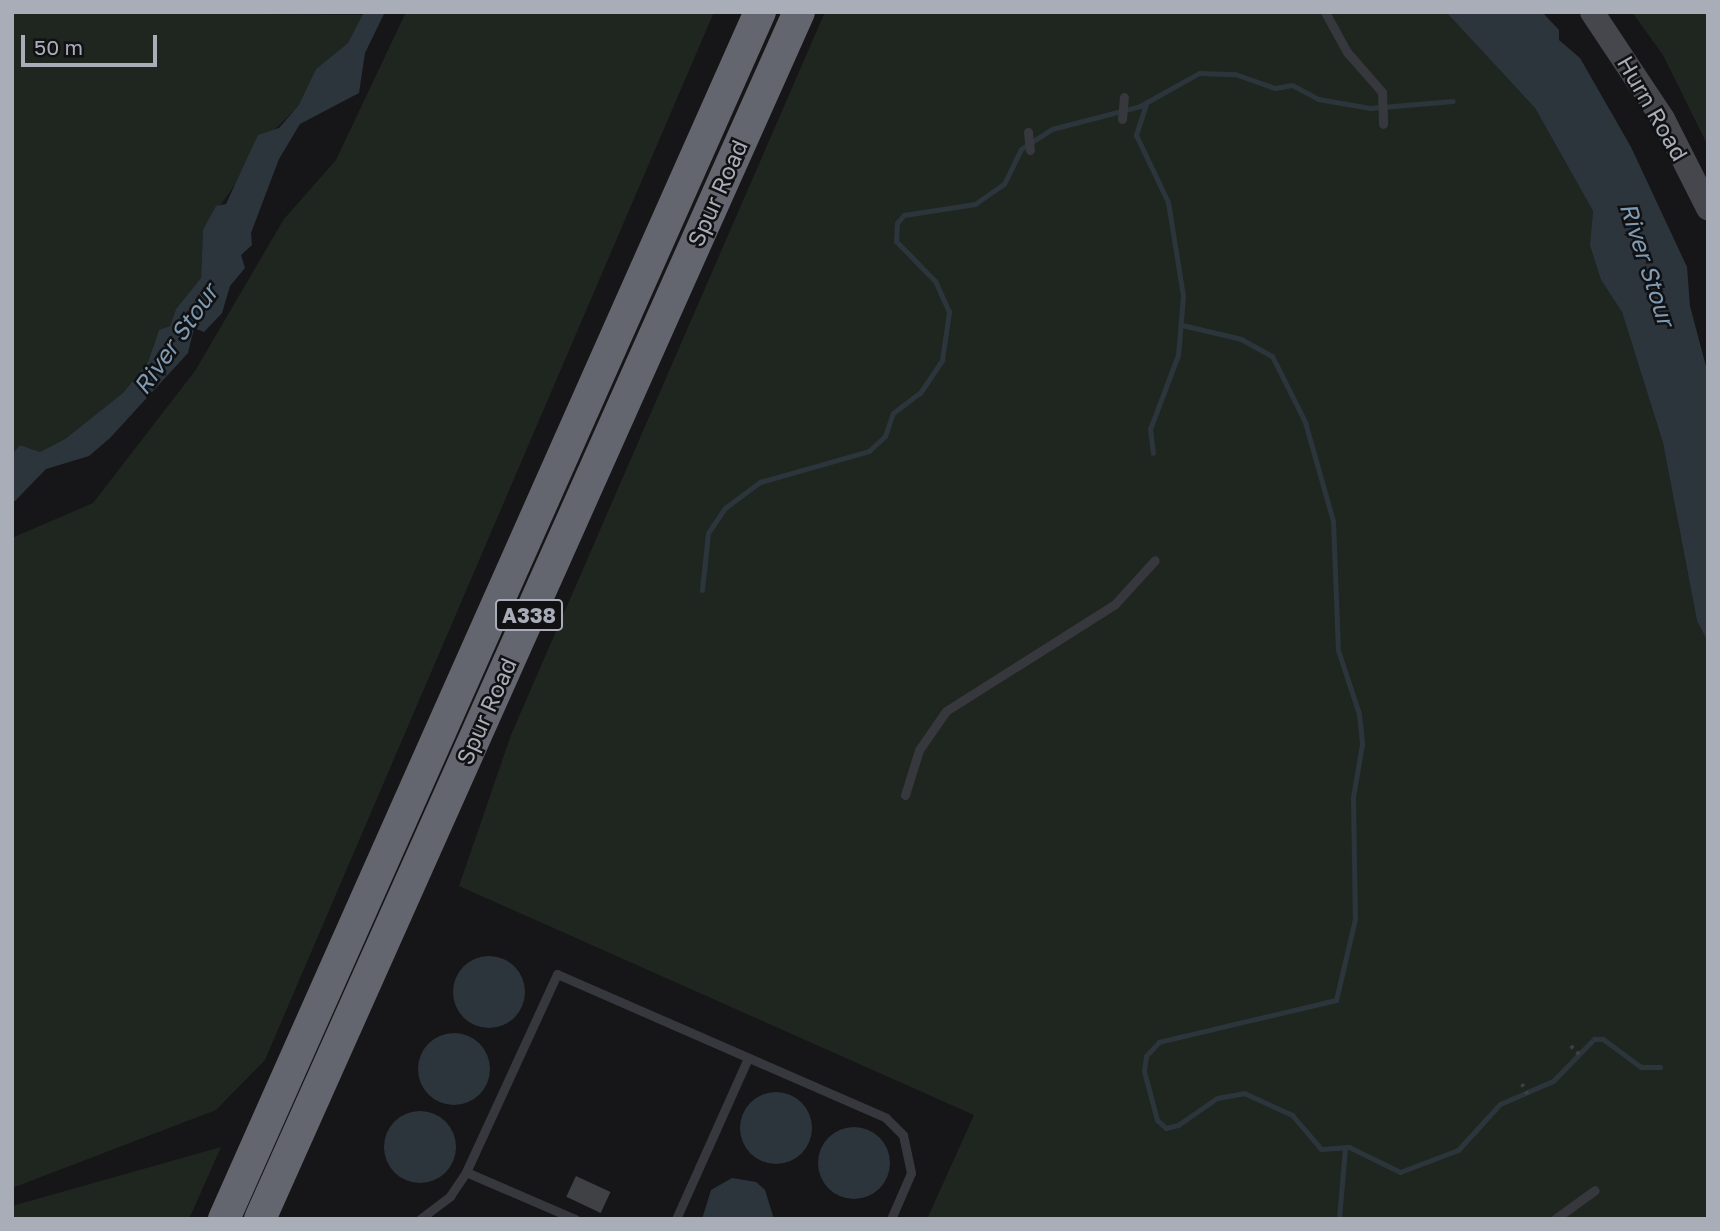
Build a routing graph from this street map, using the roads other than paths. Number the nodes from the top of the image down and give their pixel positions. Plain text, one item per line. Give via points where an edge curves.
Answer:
1 (760, 12) edge
2 (799, 12) edge
3 (1325, 12) edge
4 (1592, 12) edge
5 (1124, 97) dead end
6 (1122, 119) dead end
7 (1383, 124) dead end
8 (1027, 132) dead end
9 (1030, 150) dead end
10 (1708, 208) edge
11 (1155, 560) dead end
12 (905, 795) dead end
13 (748, 1058) junction
14 (466, 1172) junction
15 (1595, 1189) dead end
16 (1555, 1218) edge
17 (224, 1219) edge
18 (260, 1219) edge
19 (420, 1219) edge
20 (575, 1219) edge
21 (676, 1219) edge
22 (891, 1219) edge

1 - 17 highway, Spur Road / A338
2 - 18 highway, Spur Road / A338
3 - 7 lane via 1385,107
4 - 10 main road, Hurn Road via 1663,119
5 - 6 lane
8 - 9 lane
11 - 12 lane via 1115,604 946,711 919,750
13 - 14 lane via 557,974
13 - 21 lane
13 - 22 lane via 886,1118 903,1135 911,1173
14 - 19 lane via 450,1196
14 - 20 lane
15 - 16 lane

